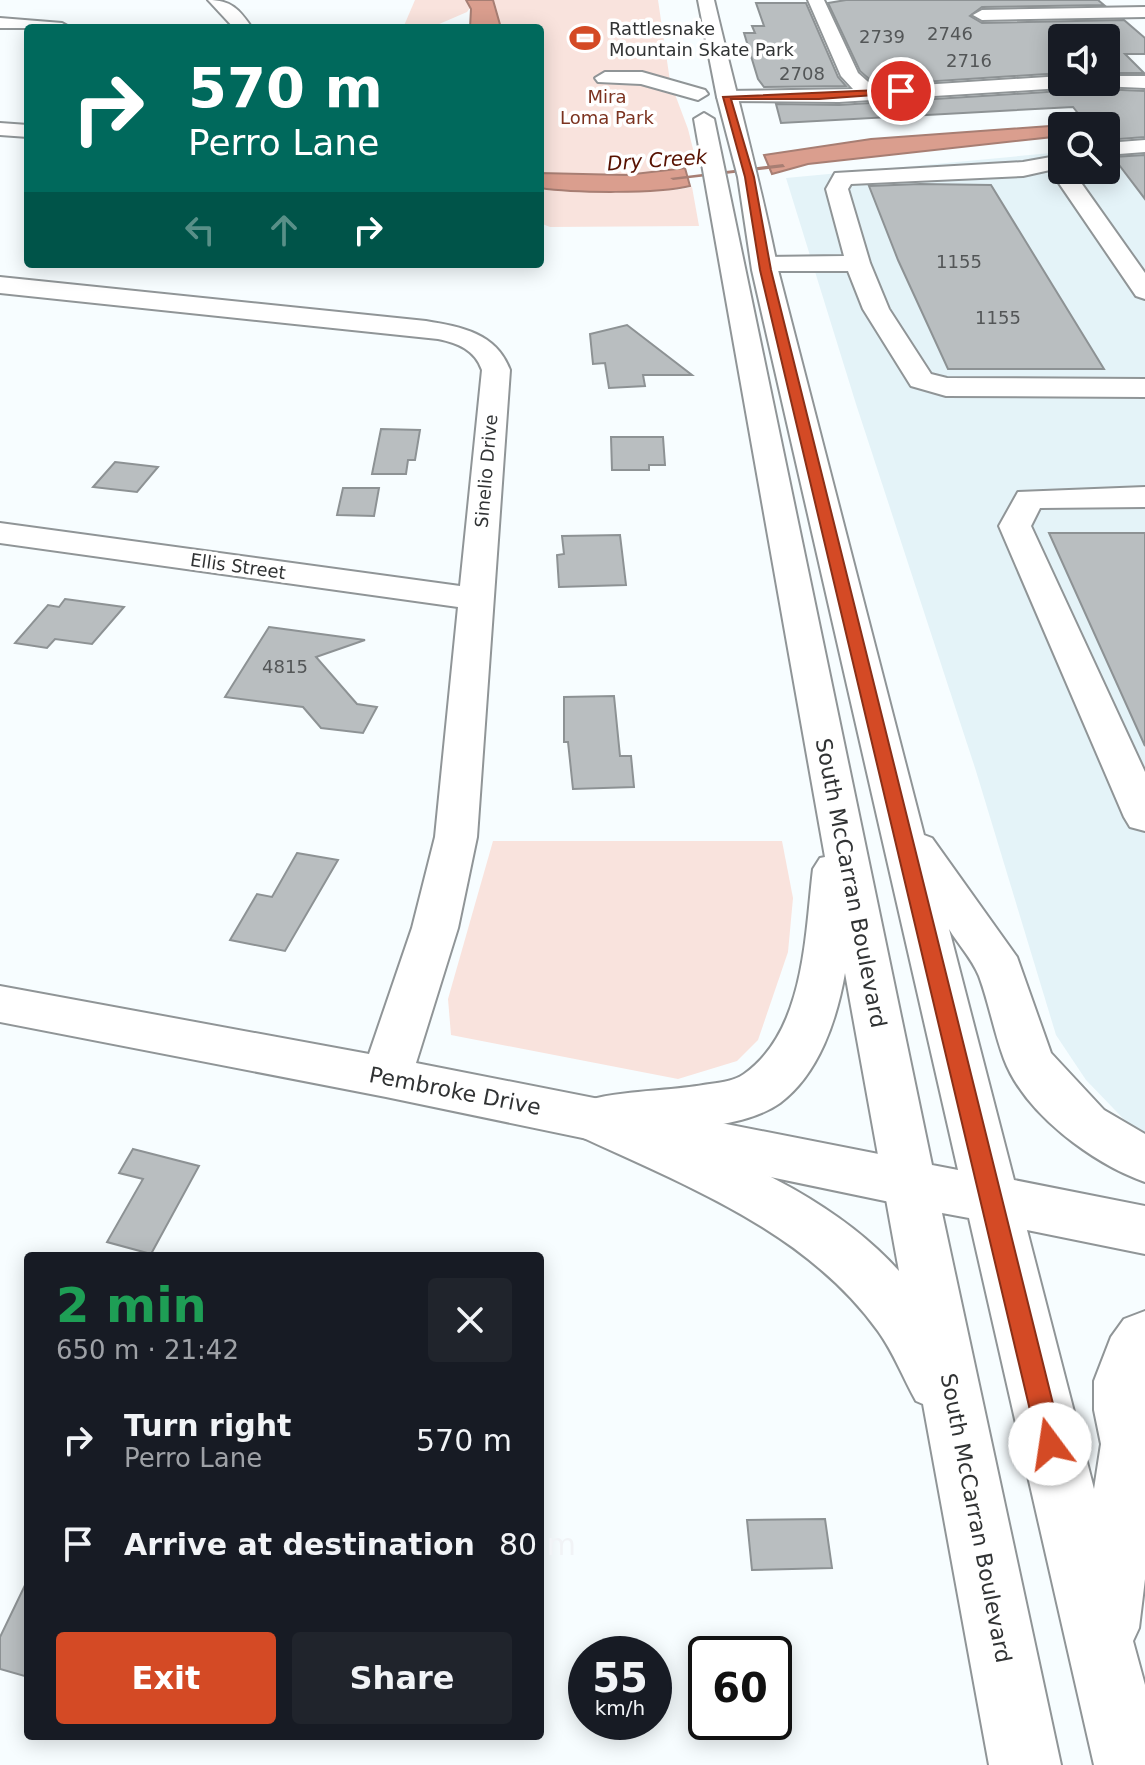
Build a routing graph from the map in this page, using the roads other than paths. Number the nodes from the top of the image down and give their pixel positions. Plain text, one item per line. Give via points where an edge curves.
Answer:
1 (216, 0) edge
2 (706, 0) edge
3 (816, 0) edge
4 (984, 7) edge
5 (1145, 12) edge
6 (0, 23) edge
7 (240, 24) edge
8 (24, 25) edge
9 (999, 38) dead end
10 (676, 69) dead end
11 (605, 78) dead end
12 (642, 78) junction
13 (1048, 80) edge
14 (1120, 82) edge
15 (1145, 82) edge
16 (870, 94) junction
17 (727, 97) junction
18 (0, 129) edge
19 (24, 131) edge
20 (1145, 146) edge
21 (1120, 148) edge
22 (1048, 164) edge
23 (731, 170) junction
24 (1074, 184) edge
25 (858, 263) junction
26 (764, 264) junction
27 (24, 266) edge
28 (0, 285) edge
29 (1145, 291) edge
30 (1145, 388) edge
31 (1145, 497) edge
32 (0, 533) edge
33 (475, 599) junction
34 (1145, 817) edge
35 (902, 826) junction
36 (840, 827) junction
37 (0, 1004) edge
38 (386, 1077) junction
39 (593, 1119) junction
40 (1145, 1160) edge
41 (909, 1183) junction
42 (991, 1199) junction
43 (1145, 1230) edge
44 (1145, 1338) edge
45 (956, 1415) junction
46 (1102, 1650) junction
47 (1025, 1765) edge
48 (1130, 1765) edge

1 - 7 main road
2 - 17 main road, South McCarran Boulevard
3 - 16 main road via 850,76
4 - 5 main road
4 - 9 main road
6 - 8 main road
10 - 12 main road
11 - 12 main road
12 - 23 main road, South McCarran Boulevard via 696,86
13 - 16 main road via 1027,76
14 - 15 main road
16 - 17 main road
17 - 23 main road, South McCarran Boulevard
18 - 19 main road
20 - 21 main road
22 - 25 main road via 843,178 837,189
23 - 26 main road, South McCarran Boulevard
23 - 36 main road, South McCarran Boulevard
24 - 29 main road
25 - 26 main road
25 - 30 main road via 876,309 921,380 946,387
26 - 35 main road, South McCarran Boulevard
27 - 28 main road
28 - 33 main road, Sinelio Drive via 414,328 481,345 496,370
31 - 34 main road via 1029,499 1015,526
32 - 33 main road, Ellis Street
33 - 38 main road, Sinelio Drive via 447,892
35 - 40 main road via 1000,969 1029,1061 1086,1125
35 - 42 main road, South McCarran Boulevard
36 - 39 main road via 821,990 790,1058 761,1089 729,1100
36 - 41 main road, South McCarran Boulevard
37 - 38 main road, Pembroke Drive
38 - 39 main road, Pembroke Drive
39 - 41 main road, Pembroke Drive
39 - 45 main road via 760,1197 828,1240 898,1312
41 - 42 main road, Pembroke Drive
41 - 45 main road, South McCarran Boulevard
42 - 43 main road, Pembroke Drive
42 - 46 main road, South McCarran Boulevard
44 - 46 main road via 1124,1381 1132,1444
45 - 47 main road, South McCarran Boulevard
46 - 48 main road, South McCarran Boulevard

